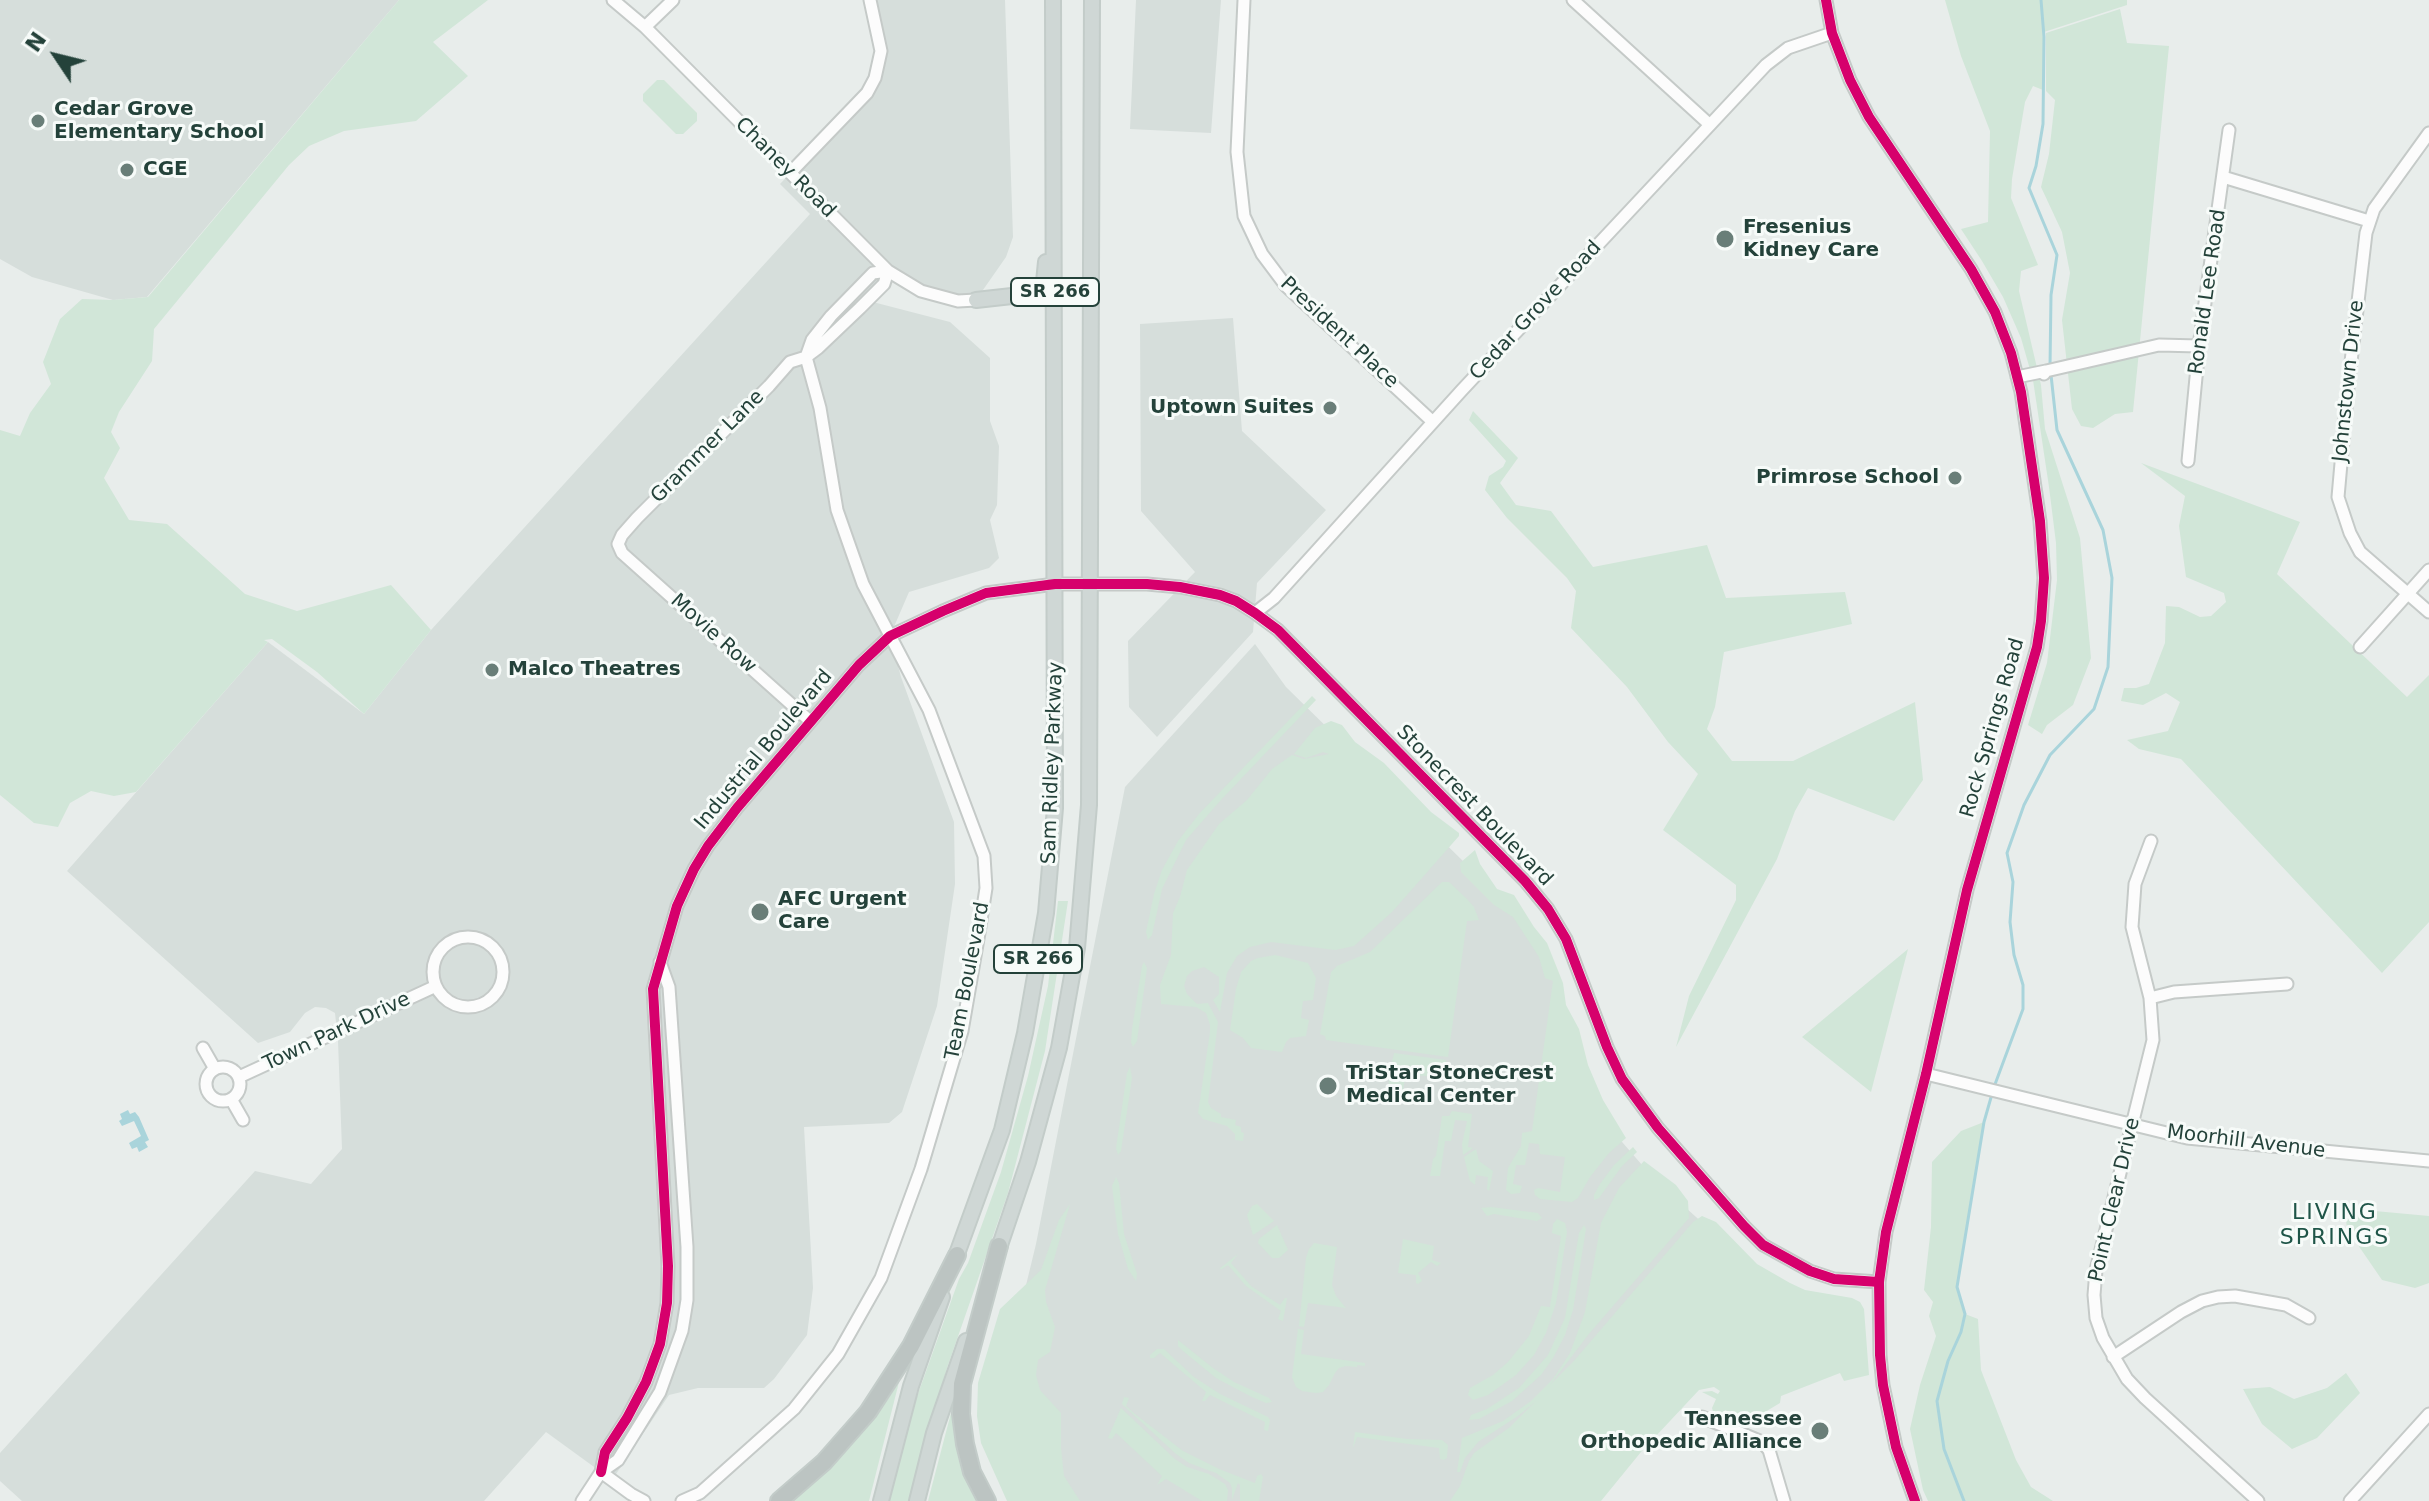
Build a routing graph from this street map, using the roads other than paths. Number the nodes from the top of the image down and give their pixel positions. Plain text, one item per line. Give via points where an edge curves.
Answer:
1 (613, 0) edge
2 (673, 0) edge
3 (870, 0) edge
4 (1053, 0) edge
5 (1092, 0) edge
6 (1244, 0) edge
7 (1573, 0) edge
8 (1826, 0) edge
9 (645, 27) junction
10 (1832, 33) junction
11 (1053, 118) junction
12 (1709, 124) junction
13 (2229, 130) dead end
14 (2429, 133) edge
15 (791, 172) junction
16 (2223, 177) junction
17 (2369, 221) junction
18 (888, 271) junction
19 (849, 298) junction
20 (976, 300) joint
21 (860, 308) junction
22 (831, 316) junction
23 (2199, 346) junction
24 (806, 357) junction
25 (790, 362) junction
26 (2017, 377) junction
27 (1433, 422) junction
28 (2175, 452) dead end
29 (618, 544) joint
30 (2429, 570) edge
31 (1090, 583) junction
32 (1055, 584) junction
33 (2408, 593) junction
34 (2429, 612) edge
35 (1255, 613) junction
36 (890, 636) junction
37 (2360, 647) dead end
38 (810, 721) junction
39 (2151, 841) dead end
40 (660, 962) junction
41 (2287, 984) dead end
42 (436, 986) junction
43 (2150, 998) junction
44 (203, 1048) dead end
45 (215, 1069) junction
46 (1926, 1074) junction
47 (239, 1077) junction
48 (231, 1099) junction
49 (243, 1120) dead end
50 (2132, 1126) junction
51 (2429, 1161) edge
52 (999, 1246) junction
53 (957, 1255) junction
54 (1879, 1282) junction
55 (2309, 1318) dead end
56 (2113, 1357) junction
57 (2429, 1414) edge
58 (1702, 1417) dead end
59 (601, 1472) junction
60 (582, 1501) edge
61 (644, 1501) edge
62 (682, 1501) edge
63 (779, 1501) edge
64 (881, 1501) edge
65 (917, 1501) edge
66 (987, 1501) edge
67 (1784, 1501) edge
68 (1915, 1501) edge
69 (2258, 1501) edge
70 (2350, 1501) edge

1 - 9 street, Chaney Road
2 - 9 street
3 - 15 street via 881,51 875,78 867,93
4 - 11 main road, Sam Ridley Parkway / SR 266
5 - 31 main road, Sam Ridley Parkway / SR 266
6 - 27 street, President Place via 1237,150 1244,216 1262,254 1286,286
7 - 12 street
8 - 10 street, Rock Springs Road
9 - 15 street, Chaney Road
10 - 12 street, Cedar Grove Road via 1788,48
10 - 26 street, Rock Springs Road via 1869,117 1995,312
11 - 20 main road via 1044,282 1030,294
11 - 32 main road, Sam Ridley Parkway / SR 266
12 - 27 street, Cedar Grove Road
13 - 16 street, Ronald Lee Road
14 - 17 street, Johnstown Drive
15 - 18 street, Chaney Road
16 - 17 street
16 - 23 street, Ronald Lee Road
17 - 33 street, Johnstown Drive via 2338,497 2360,552
18 - 19 street via 873,273
18 - 20 street, Chaney Road via 921,291
18 - 21 street via 884,284
19 - 21 street
19 - 22 street
21 - 24 street
22 - 24 street
22 - 25 street, Grammer Lane
23 - 26 street via 2159,345
23 - 28 street, Ronald Lee Road via 2189,458
24 - 25 street
24 - 36 street, Team Boulevard via 837,510 863,584
25 - 29 street, Grammer Lane via 637,518
26 - 46 street, Rock Springs Road via 2041,535 2041,621 1967,890
27 - 35 street, Cedar Grove Road
29 - 38 street, Movie Row
30 - 33 street
31 - 32 street, Industrial Boulevard
31 - 35 street, Stonecrest Boulevard via 1180,587 1220,595
31 - 52 main road, Sam Ridley Parkway / SR 266 via 1089,805 1077,948 1059,1048
32 - 36 street, Industrial Boulevard via 986,593
32 - 53 main road, Sam Ridley Parkway / SR 266 via 1055,808 1046,913 1002,1130
33 - 34 street, Johnstown Drive
33 - 37 street
35 - 54 street, Stonecrest Boulevard via 1278,630 1548,909 1566,939 1622,1079 1744,1226 1763,1245 1810,1271 1834,1279
36 - 38 street, Industrial Boulevard
36 - 62 street, Team Boulevard via 929,710 984,856 986,888 962,1031 921,1169 881,1278 838,1354 794,1409 700,1493
38 - 40 street, Industrial Boulevard via 708,846 677,906
39 - 43 street, Point Clear Drive via 2135,884 2132,927
40 - 59 street, Industrial Boulevard via 653,989 667,1303 646,1382 605,1452
40 - 59 street, Industrial Boulevard via 669,987 687,1300 660,1392 618,1460
41 - 43 street
42 - 42 street via 456,1005 485,1003 502,981 501,960 482,939 455,938 436,957
42 - 47 street, Town Park Drive
43 - 50 street, Point Clear Drive via 2153,1040
44 - 45 street
45 - 47 street via 227,1067
45 - 48 street via 207,1077 208,1093 217,1100
46 - 50 street, Moorhill Avenue
46 - 54 street, Rock Springs Road via 1886,1232
47 - 48 street via 239,1089
48 - 49 street
50 - 51 street, Moorhill Avenue via 2187,1138
50 - 56 street, Point Clear Drive via 2096,1270 2096,1318
52 - 65 main road, Sam Ridley Parkway / SR 266 via 934,1433
52 - 66 highway via 962,1384 965,1444
53 - 63 highway via 911,1346 868,1412 824,1462
53 - 64 main road, Sam Ridley Parkway / SR 266 via 911,1386
54 - 68 street, Rock Springs Road via 1884,1389
55 - 56 street via 2286,1305 2218,1297 2181,1312
56 - 69 street, Point Clear Drive via 2145,1398
57 - 70 street
58 - 67 street via 1762,1442
59 - 60 street, Industrial Boulevard
59 - 61 street

